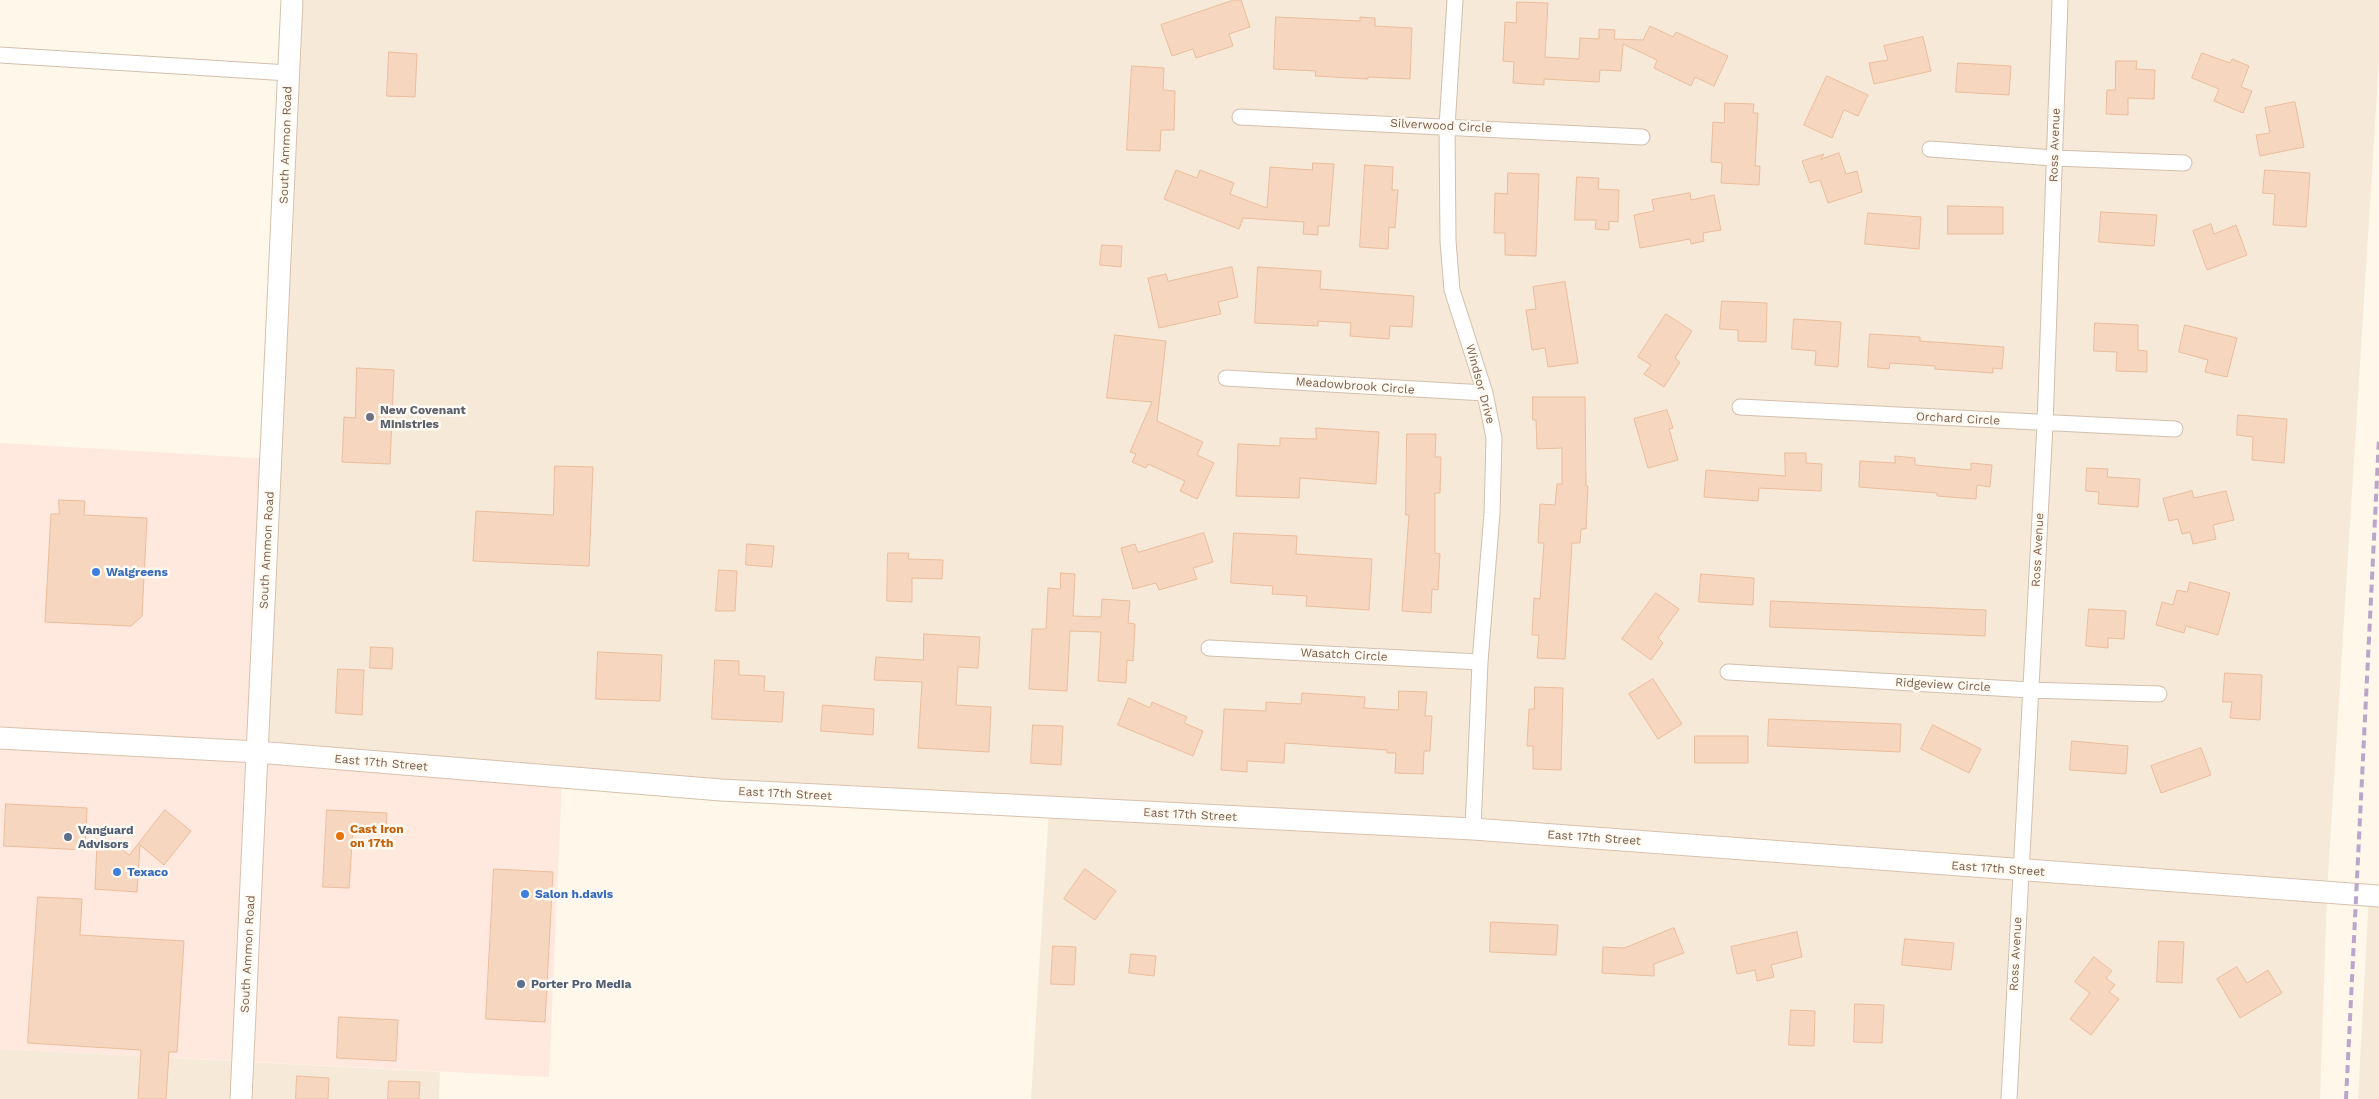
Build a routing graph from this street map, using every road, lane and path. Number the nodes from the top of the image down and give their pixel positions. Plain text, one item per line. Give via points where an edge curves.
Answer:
1 (292, 0) edge
2 (1455, 0) edge
3 (2060, 0) edge
4 (0, 55) edge
5 (289, 74) junction
6 (1240, 117) dead end
7 (1447, 127) junction
8 (1642, 137) dead end
9 (1930, 149) dead end
10 (2054, 158) junction
11 (2184, 163) dead end
12 (1226, 378) dead end
13 (1484, 393) junction
14 (1740, 407) dead end
15 (2045, 424) junction
16 (2175, 429) dead end
17 (1209, 648) dead end
18 (1480, 662) junction
19 (1728, 672) dead end
20 (2030, 690) junction
21 (2159, 694) dead end
22 (0, 738) edge
23 (257, 752) junction
24 (1473, 829) junction
25 (2020, 871) junction
26 (2379, 896) edge
27 (241, 1099) edge
28 (2008, 1099) edge

1 - 5 main road, South Ammon Road
2 - 7 street, Windsor Drive
3 - 10 street, Ross Avenue
4 - 5 street
5 - 23 main road, South Ammon Road
6 - 7 street, Silverwood Circle
7 - 8 street, Silverwood Circle
7 - 13 street, Windsor Drive via 1452,290
9 - 10 street
10 - 11 street
10 - 15 street, Ross Avenue
12 - 13 street, Meadowbrook Circle
13 - 18 street, Windsor Drive via 1494,438
14 - 15 street, Orchard Circle
15 - 16 street, Orchard Circle
15 - 20 street, Ross Avenue
17 - 18 street, Wasatch Circle
18 - 24 street, Windsor Drive
19 - 20 street, Ridgeview Circle
20 - 21 street, Ridgeview Circle
20 - 25 street, Ross Avenue
22 - 23 main road, East 17th Street
23 - 24 main road, East 17th Street via 721,790
23 - 27 main road, South Ammon Road
24 - 25 main road, East 17th Street
25 - 26 main road, East 17th Street
25 - 28 street, Ross Avenue

